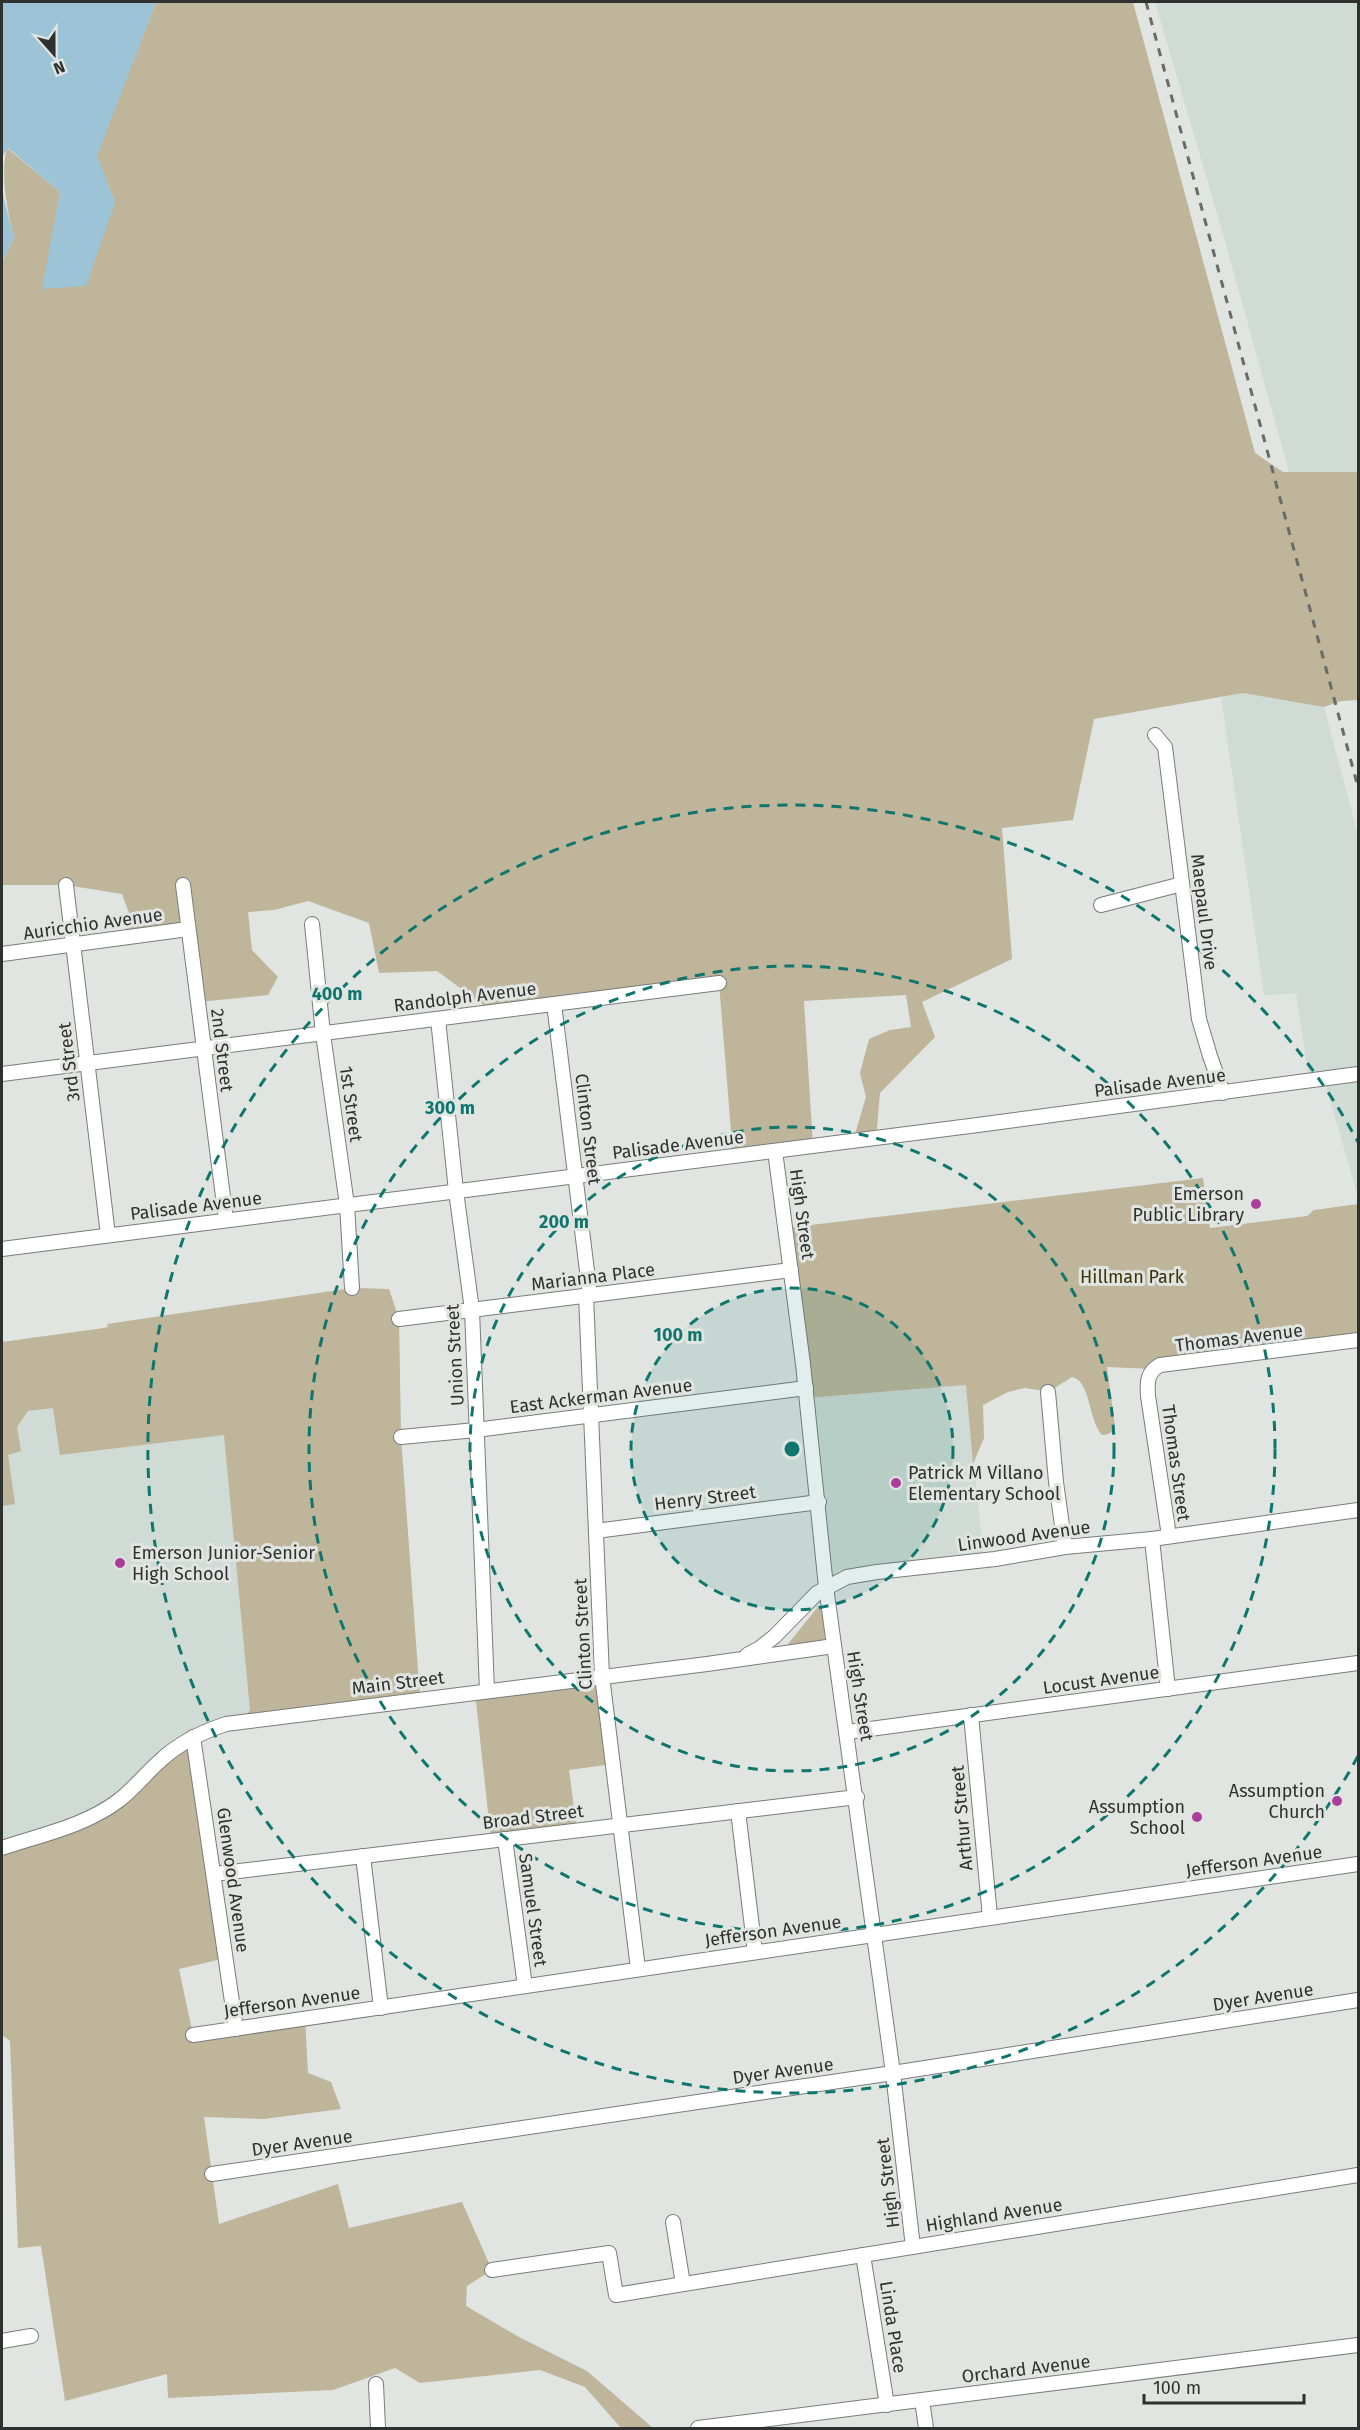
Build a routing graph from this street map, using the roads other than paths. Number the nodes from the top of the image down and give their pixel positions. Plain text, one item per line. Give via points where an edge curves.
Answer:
1 (1155, 735) dead end
2 (1182, 884) junction
3 (66, 885) dead end
4 (183, 885) dead end
5 (1101, 905) dead end
6 (312, 924) dead end
7 (188, 929) junction
8 (73, 945) junction
9 (2, 954) edge
10 (719, 983) dead end
11 (554, 1004) junction
12 (438, 1019) junction
13 (323, 1034) junction
14 (204, 1048) junction
15 (87, 1063) junction
16 (2, 1074) edge
17 (1359, 1074) edge
18 (1223, 1093) junction
19 (775, 1151) junction
20 (576, 1176) junction
21 (456, 1191) junction
22 (347, 1205) junction
23 (226, 1220) junction
24 (108, 1235) junction
25 (2, 1249) edge
26 (791, 1269) junction
27 (352, 1288) dead end
28 (588, 1295) junction
29 (472, 1311) junction
30 (399, 1319) dead end
31 (1359, 1341) edge
32 (806, 1388) junction
33 (1048, 1392) dead end
34 (1148, 1396) joint
35 (591, 1414) junction
36 (476, 1430) junction
37 (401, 1437) dead end
38 (819, 1502) junction
39 (1359, 1510) edge
40 (596, 1531) junction
41 (1169, 1536) junction
42 (1152, 1539) junction
43 (1065, 1547) junction
44 (826, 1587) junction
45 (834, 1646) junction
46 (722, 1661) junction
47 (1359, 1663) edge
48 (602, 1676) junction
49 (1168, 1689) junction
50 (487, 1690) junction
51 (971, 1715) junction
52 (848, 1732) junction
53 (193, 1737) junction
54 (856, 1797) junction
55 (738, 1811) junction
56 (620, 1825) junction
57 (505, 1839) junction
58 (2, 1848) edge
59 (363, 1856) junction
60 (1359, 1864) edge
61 (214, 1874) junction
62 (990, 1917) junction
63 (875, 1934) junction
64 (755, 1952) junction
65 (638, 1969) junction
66 (525, 1986) junction
67 (1359, 2000) edge
68 (381, 2007) junction
69 (236, 2029) junction
70 (193, 2036) dead end
71 (893, 2073) junction
72 (212, 2174) dead end
73 (1359, 2175) edge
74 (673, 2222) dead end
75 (913, 2247) junction
76 (863, 2255) junction
77 (492, 2270) dead end
78 (683, 2284) junction
79 (31, 2336) dead end
80 (2, 2341) edge
81 (1359, 2345) edge
82 (376, 2384) dead end
83 (922, 2400) junction
84 (887, 2405) junction
85 (378, 2428) edge
86 (698, 2428) edge
87 (926, 2428) edge

1 - 2 street, Maepaul Drive via 1165,747
2 - 5 street
2 - 18 street, Maepaul Drive via 1199,1019
3 - 8 street, 3rd Street
4 - 7 street, 2nd Street
6 - 13 street, 1st Street
7 - 8 street, Auricchio Avenue
7 - 14 street, 2nd Street
8 - 9 street, Auricchio Avenue
8 - 15 street, 3rd Street
10 - 11 street, Randolph Avenue
11 - 12 street, Randolph Avenue
11 - 20 street, Clinton Street
12 - 13 street, Randolph Avenue
12 - 21 street, Union Street
13 - 14 street, Randolph Avenue
13 - 22 street, 1st Street
14 - 15 street, Randolph Avenue
14 - 23 street, 2nd Street
15 - 16 street, Randolph Avenue
15 - 24 street, 3rd Street
17 - 18 street, Palisade Avenue
18 - 19 street, Palisade Avenue
19 - 20 street, Palisade Avenue
19 - 26 street, High Street
20 - 21 street, Palisade Avenue
20 - 28 street, Clinton Street
21 - 22 street, Palisade Avenue
21 - 29 street, Union Street
22 - 23 street, Palisade Avenue
22 - 27 street, 1st Street
23 - 24 street, Palisade Avenue
24 - 25 street, Palisade Avenue
26 - 28 street, Marianna Place
26 - 32 street, High Street
28 - 29 street, Marianna Place
28 - 35 street, Clinton Street
29 - 30 street, Marianna Place
29 - 36 street, Union Street
31 - 34 street, Thomas Avenue via 1160,1365 1149,1375
32 - 35 street, East Ackerman Avenue
32 - 38 street, High Street
33 - 43 street
34 - 41 street, Thomas Street
35 - 36 street, East Ackerman Avenue
35 - 40 street, Clinton Street
36 - 37 street, East Ackerman Avenue
36 - 50 street, Union Street
38 - 40 street, Henry Street
38 - 44 street, High Street
39 - 41 street, Linwood Avenue
40 - 48 street, Clinton Street
41 - 42 street, Linwood Avenue
42 - 43 street, Linwood Avenue
42 - 49 street
43 - 44 street, Linwood Avenue via 866,1573
44 - 45 street, High Street
44 - 46 street, Linwood Avenue via 760,1648 744,1657
45 - 46 street, Main Street
45 - 52 street, High Street
46 - 48 street, Main Street
47 - 49 street, Locust Avenue
48 - 50 street, Main Street
48 - 56 street, Clinton Street
49 - 51 street, Locust Avenue
50 - 53 street, Main Street via 242,1720
51 - 52 street, Locust Avenue
51 - 62 street, Arthur Street
52 - 54 street, High Street
53 - 58 street, Main Street via 101,1812
53 - 61 street, Glenwood Avenue
54 - 55 street, Broad Street
54 - 63 street, High Street
55 - 56 street, Broad Street
55 - 64 street
56 - 57 street, Broad Street
56 - 65 street, Clinton Street
57 - 59 street, Broad Street
57 - 66 street, Samuel Street
59 - 61 street, Broad Street
59 - 68 street
60 - 62 street, Jefferson Avenue
61 - 69 street, Glenwood Avenue
62 - 63 street, Jefferson Avenue
63 - 64 street, Jefferson Avenue
63 - 71 street, High Street
64 - 65 street, Jefferson Avenue
65 - 66 street, Jefferson Avenue
66 - 68 street, Jefferson Avenue
67 - 71 street, Dyer Avenue
68 - 69 street, Jefferson Avenue
69 - 70 street, Jefferson Avenue
71 - 72 street, Dyer Avenue
71 - 75 street, High Street
73 - 75 street, Highland Avenue
74 - 78 street
75 - 76 street, Highland Avenue
76 - 78 street, Highland Avenue
76 - 84 street, Linda Place
77 - 78 street, Highland Avenue via 609,2253 616,2295
79 - 80 street
81 - 83 street, Orchard Avenue
82 - 85 street
83 - 84 street, Orchard Avenue
83 - 87 street
84 - 86 street, Orchard Avenue

